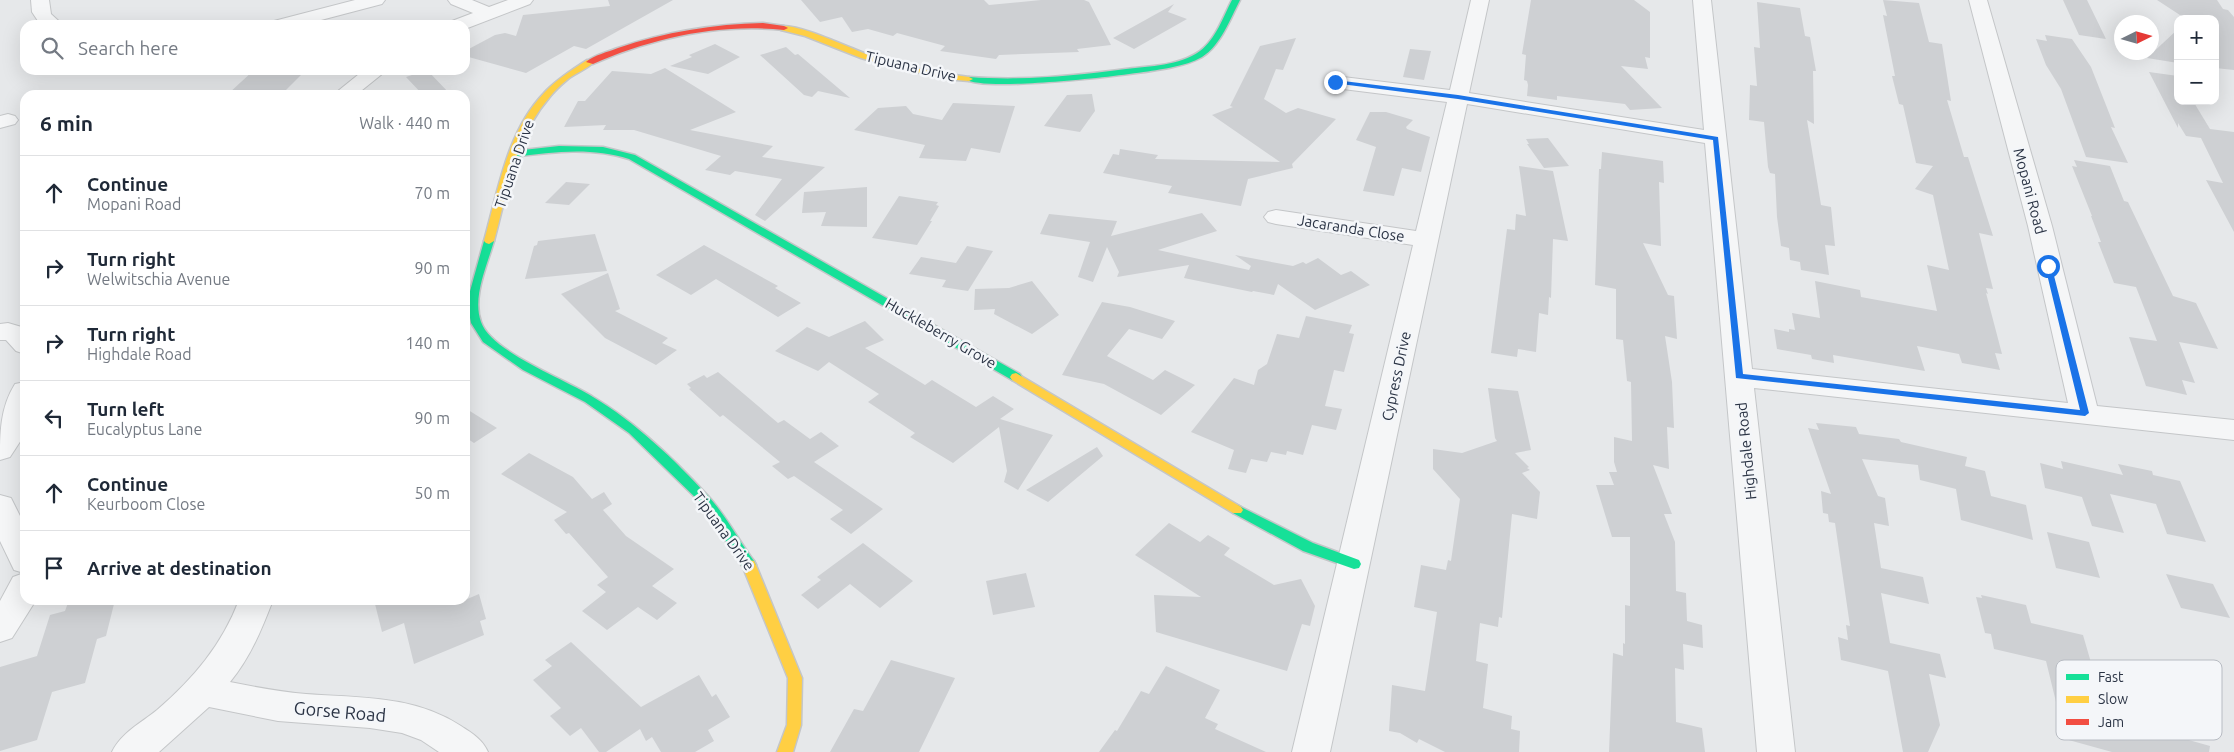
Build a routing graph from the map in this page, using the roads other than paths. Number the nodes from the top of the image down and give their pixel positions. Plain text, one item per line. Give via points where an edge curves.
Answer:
1 (40, 0) edge
2 (376, 0) edge
3 (457, 0) edge
4 (524, 0) edge
5 (1236, 0) edge
6 (1480, 0) edge
7 (1702, 0) edge
8 (1978, 0) edge
9 (488, 13) junction
10 (45, 20) edge
11 (300, 20) edge
12 (470, 20) edge
13 (370, 75) edge
14 (1335, 82) dead end
15 (350, 90) edge
16 (1458, 97) junction
17 (1716, 138) junction
18 (514, 154) junction
19 (1276, 217) dead end
20 (1426, 240) junction
21 (0, 332) edge
22 (20, 336) edge
23 (1739, 376) junction
24 (20, 406) edge
25 (2085, 413) junction
26 (2234, 430) edge
27 (0, 450) edge
28 (0, 506) edge
29 (20, 550) edge
30 (1354, 564) junction
31 (20, 598) edge
32 (255, 605) edge
33 (0, 628) edge
34 (203, 690) junction
35 (131, 752) edge
36 (469, 752) edge
37 (785, 752) edge
38 (1311, 752) edge
39 (1776, 752) edge

1 - 10 street via 40,14
2 - 11 street
3 - 9 street
4 - 9 street
5 - 18 street, Tipuana Drive via 1210,46 1194,58 1139,69 1048,79 983,80 939,75 877,61 795,30 766,25 734,26 676,35 609,54 563,77 544,94 531,113
6 - 16 street, Cypress Drive
7 - 17 street, Highdale Road
8 - 25 street, Mopani Road via 2040,226
9 - 12 street
13 - 15 street
14 - 16 street
16 - 17 street
16 - 20 street, Cypress Drive
17 - 23 street, Highdale Road
18 - 30 street, Huckleberry Grove via 582,148 618,151 632,157 990,361 1242,514 1308,547
18 - 37 street, Tipuana Drive via 472,302 476,323 487,340 527,367 589,399 633,430 705,500 753,570 795,678 794,725
19 - 20 street, Jacaranda Close
20 - 30 street, Cypress Drive
21 - 22 street
23 - 25 street
23 - 39 street, Highdale Road
24 - 27 street via 10,435
25 - 26 street
28 - 29 street
30 - 38 street, Cypress Drive
31 - 33 street
32 - 34 street via 231,653
34 - 35 street
34 - 36 street, Gorse Road via 250,703 395,716 433,729

